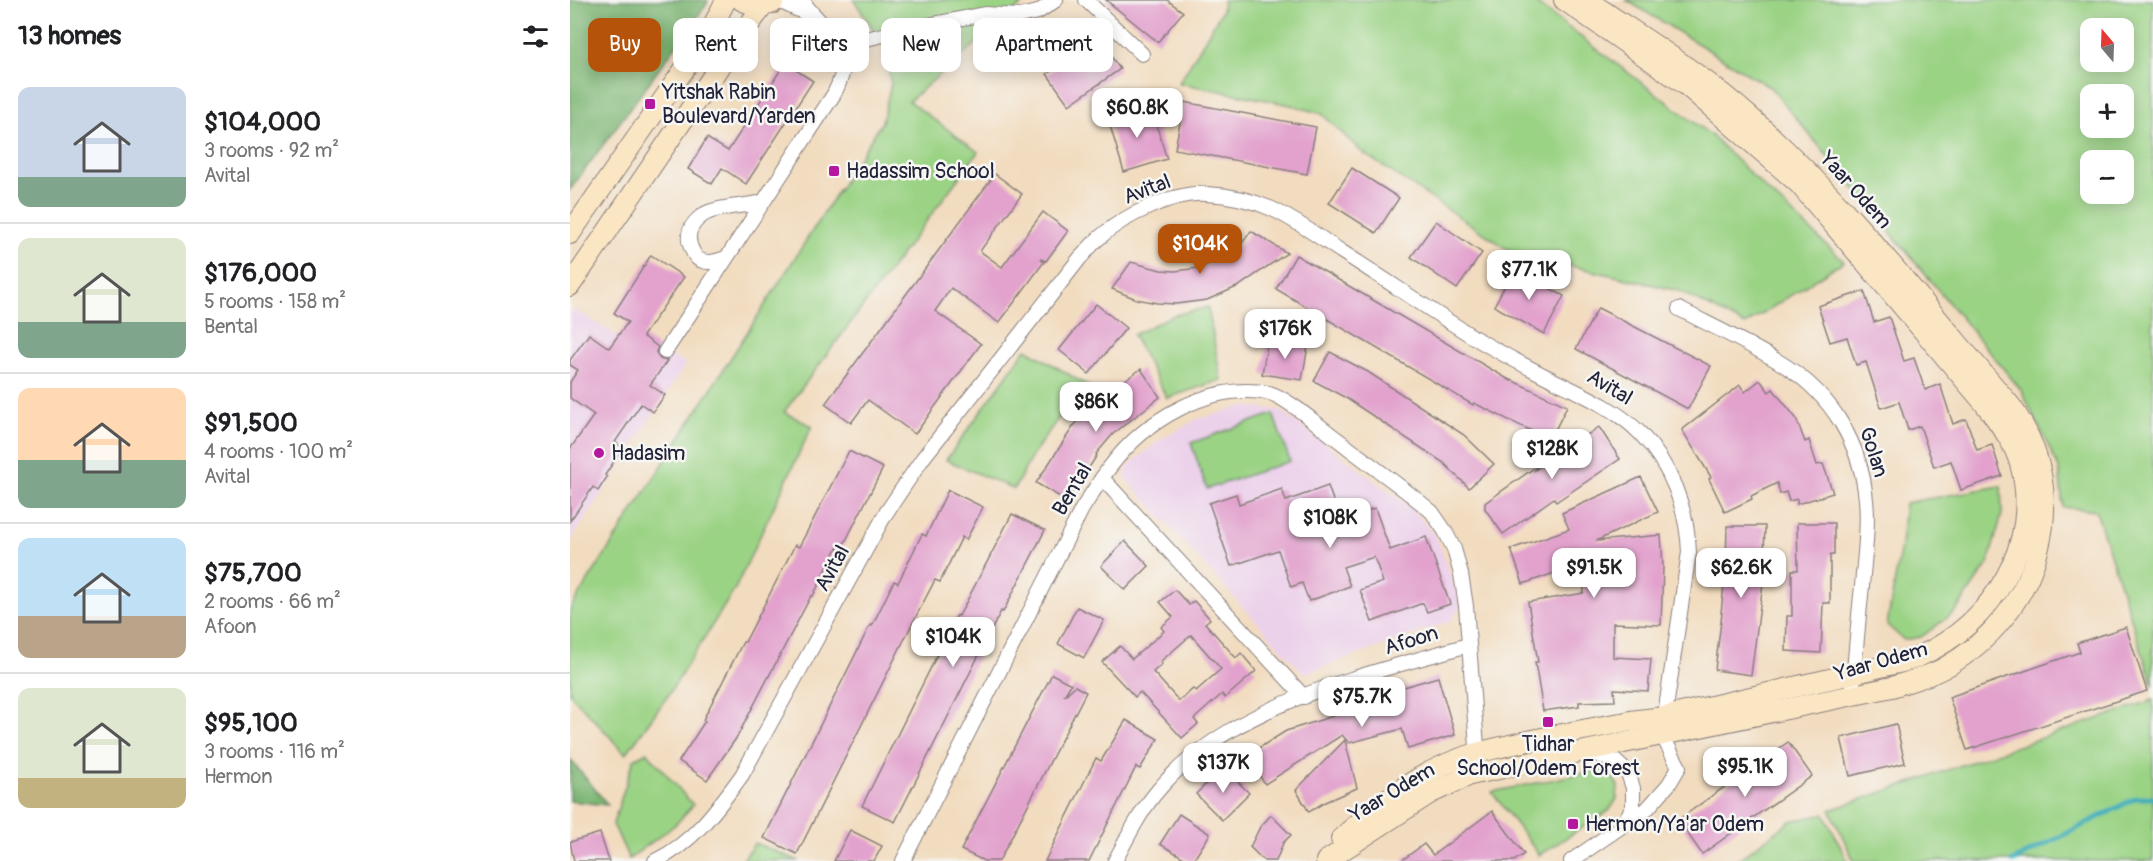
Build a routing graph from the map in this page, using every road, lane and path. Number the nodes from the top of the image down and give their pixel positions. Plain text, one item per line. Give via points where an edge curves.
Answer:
1 (726, 0) edge
2 (741, 0) edge
3 (803, 0) edge
4 (1056, 0) edge
5 (1086, 0) edge
6 (1564, 0) edge
7 (1587, 0) edge
8 (771, 2) edge
9 (814, 18) edge
10 (816, 18) edge
11 (869, 38) edge
12 (1142, 54) dead end
13 (843, 72) edge
14 (762, 202) junction
15 (570, 234) edge
16 (726, 258) junction
17 (570, 286) edge
18 (1679, 309) dead end
19 (665, 352) dead end
20 (1102, 478) junction
21 (1468, 645) junction
22 (1854, 674) junction
23 (1852, 695) junction
24 (1304, 697) junction
25 (1663, 726) junction
26 (1587, 751) junction
27 (1476, 753) junction
28 (1482, 773) junction
29 (1621, 826) junction
30 (655, 861) edge
31 (903, 861) edge
32 (1115, 861) edge
33 (1319, 861) edge
34 (1326, 861) edge
35 (1571, 861) edge

1 - 15 street via 708,34
2 - 8 street via 747,4
3 - 10 street
4 - 11 street via 1038,12 1019,16 985,14
5 - 12 street
6 - 22 street, Yaar Odem via 1686,86 1799,183 1985,404 2014,448 2024,483 2026,523 2004,581 1975,618 1940,646 1918,657
7 - 23 street, Yaar Odem via 1748,114 1813,176 2010,405 2038,456 2044,523 2034,568 2013,604 1978,643 1943,669
8 - 9 street via 783,3
8 - 17 street via 736,42
13 - 14 street via 838,86
14 - 16 street
14 - 16 street via 719,209 694,221 688,232 689,246 696,258 703,262
16 - 19 street
18 - 22 street, Golan via 1785,365 1821,395 1848,431 1866,501
20 - 21 street, Bental via 1131,443 1182,407 1216,396 1271,394 1304,414 1432,512 1454,549 1461,574
20 - 24 street
20 - 31 street, Bental via 1082,509
21 - 24 street, Afoon
21 - 27 street, Bental
22 - 23 street, Golan
22 - 25 street, Yaar Odem
23 - 25 street, Yaar Odem
24 - 32 street, Afoon via 1230,731 1191,758 1155,794
25 - 26 street, Yaar Odem
25 - 27 street, Yaar Odem via 1628,722
25 - 29 street via 1679,767 1647,809
25 - 30 street, Avital via 1687,570 1688,530 1673,482 1641,434 1611,410 1477,339 1272,209 1236,198 1203,194 1169,199 1139,213 1098,238 1080,258 923,458 886,513 742,775 716,812 692,836
26 - 28 street, Yaar Odem
26 - 29 street via 1615,761 1628,773 1633,807
27 - 28 street, Bental
27 - 33 street, Yaar Odem via 1427,774 1385,799
28 - 34 street, Yaar Odem via 1429,794
29 - 35 street

